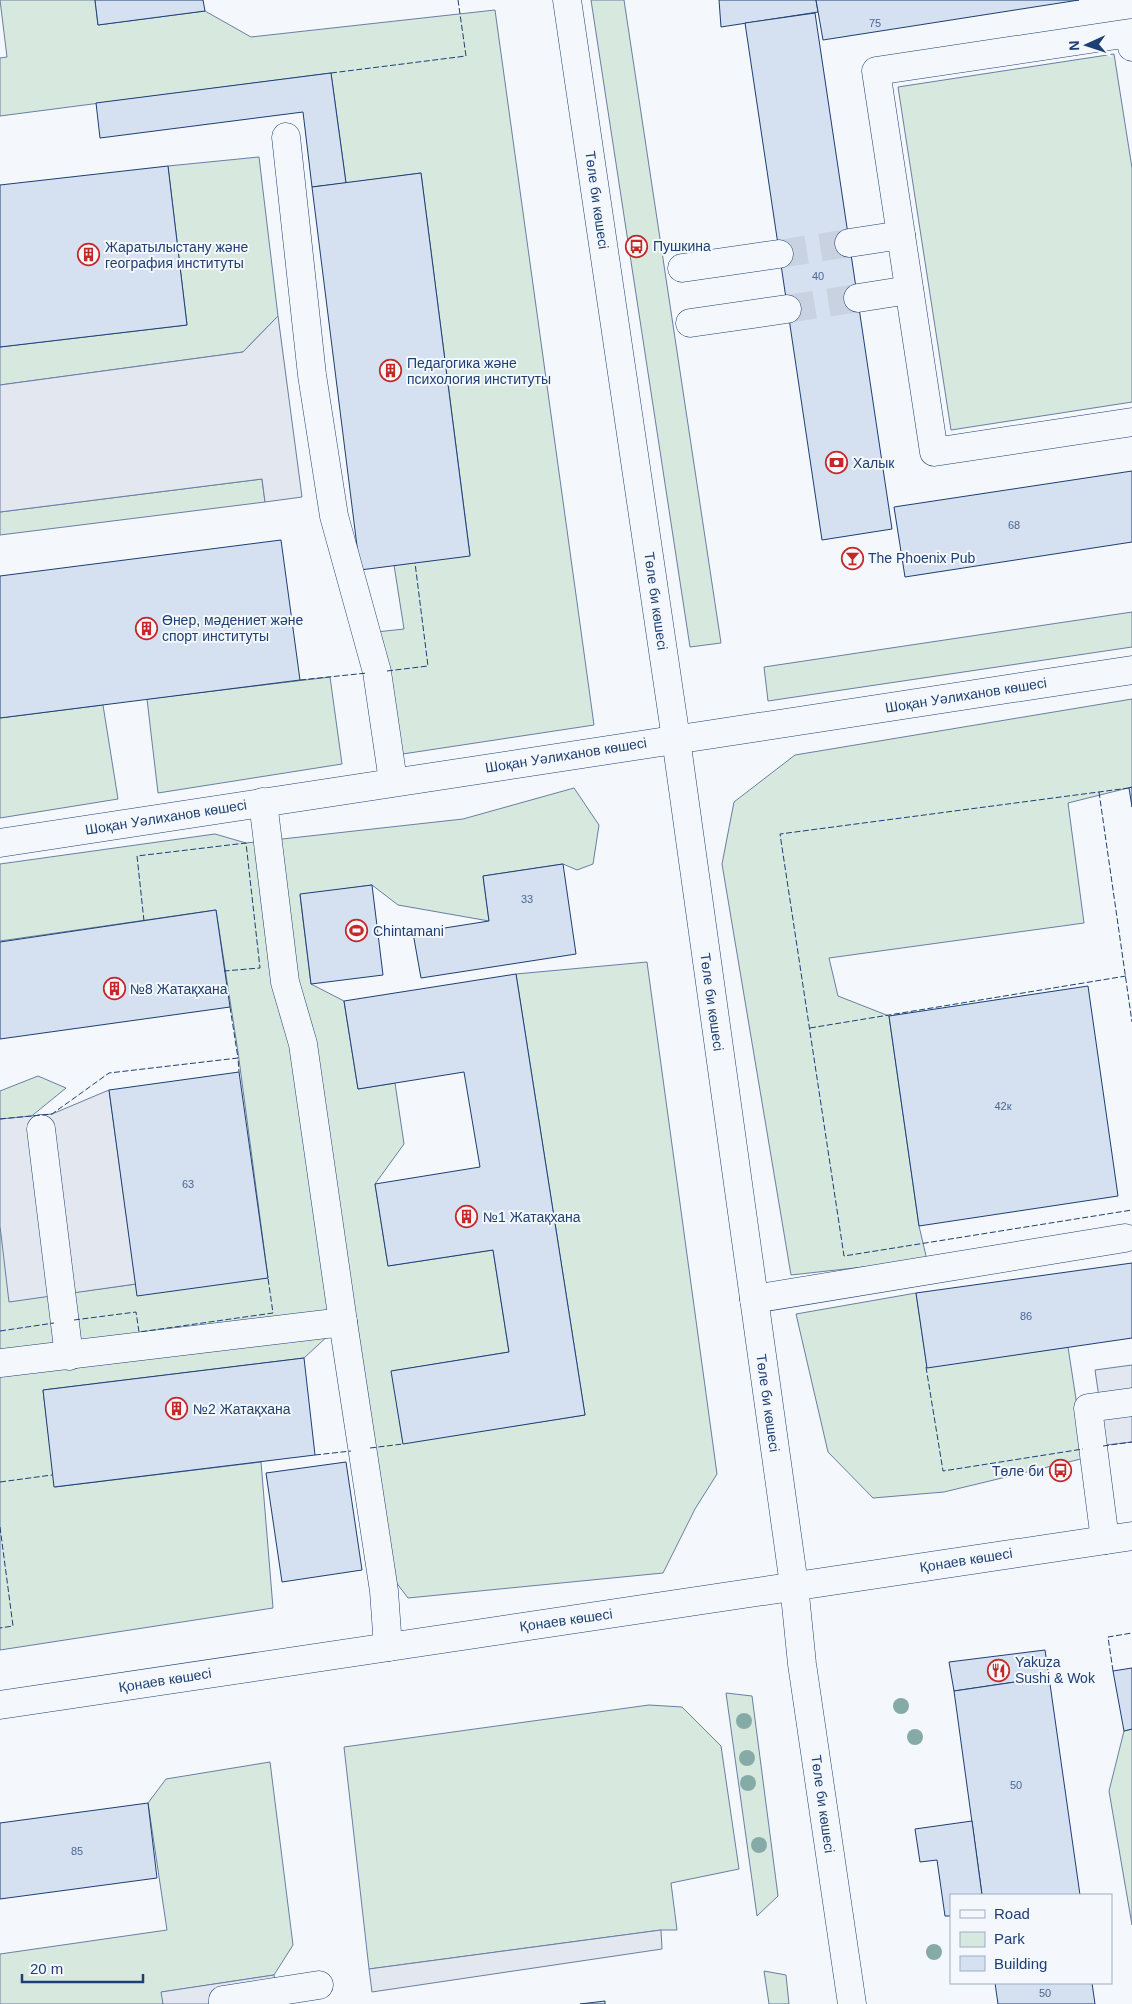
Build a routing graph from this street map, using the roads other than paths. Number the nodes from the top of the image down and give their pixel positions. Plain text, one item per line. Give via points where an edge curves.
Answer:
1 (567, 0) edge
2 (1132, 47) edge
3 (286, 137) dead end
4 (901, 234) junction
5 (850, 243) tunnel mouth
6 (780, 254) tunnel mouth
7 (682, 268) dead end
8 (909, 290) junction
9 (858, 298) tunnel mouth
10 (787, 309) tunnel mouth
11 (690, 323) dead end
12 (1132, 422) edge
13 (1132, 670) edge
14 (676, 739) junction
15 (394, 781) junction
16 (263, 802) junction
17 (0, 843) edge
18 (41, 1129) dead end
19 (1125, 1238) dead end
20 (754, 1299) junction
21 (343, 1322) junction
22 (69, 1356) junction
23 (0, 1363) edge
24 (1132, 1402) edge
25 (1132, 1536) edge
26 (1105, 1540) junction
27 (794, 1585) junction
28 (388, 1646) junction
29 (0, 1705) edge
30 (319, 1985) dead end
31 (224, 2004) edge
32 (852, 2004) edge

1 - 14 street, Төле би көшесі
2 - 4 street via 1130,33 876,71
3 - 15 street via 312,375 334,516 377,672
4 - 5 street
4 - 8 street
6 - 7 street
8 - 9 street
8 - 12 street via 934,452
10 - 11 street
13 - 14 street, Шоқан Уәлиханов көшесі
14 - 15 street, Шоқан Уәлиханов көшесі
14 - 20 street, Төле би көшесі
15 - 16 street, Шоқан Уәлиханов көшесі
16 - 17 street, Шоқан Уәлиханов көшесі
16 - 21 street via 285,982 303,1044
18 - 22 street
19 - 20 street
20 - 27 street, Төле би көшесі
21 - 22 street
21 - 28 street via 384,1591
22 - 23 street
24 - 26 street via 1088,1408
25 - 26 street, Қонаев көшесі
26 - 27 street, Қонаев көшесі
27 - 28 street, Қонаев көшесі
27 - 32 street, Төле би көшесі via 802,1664
28 - 29 street, Қонаев көшесі
30 - 31 street via 223,2000

